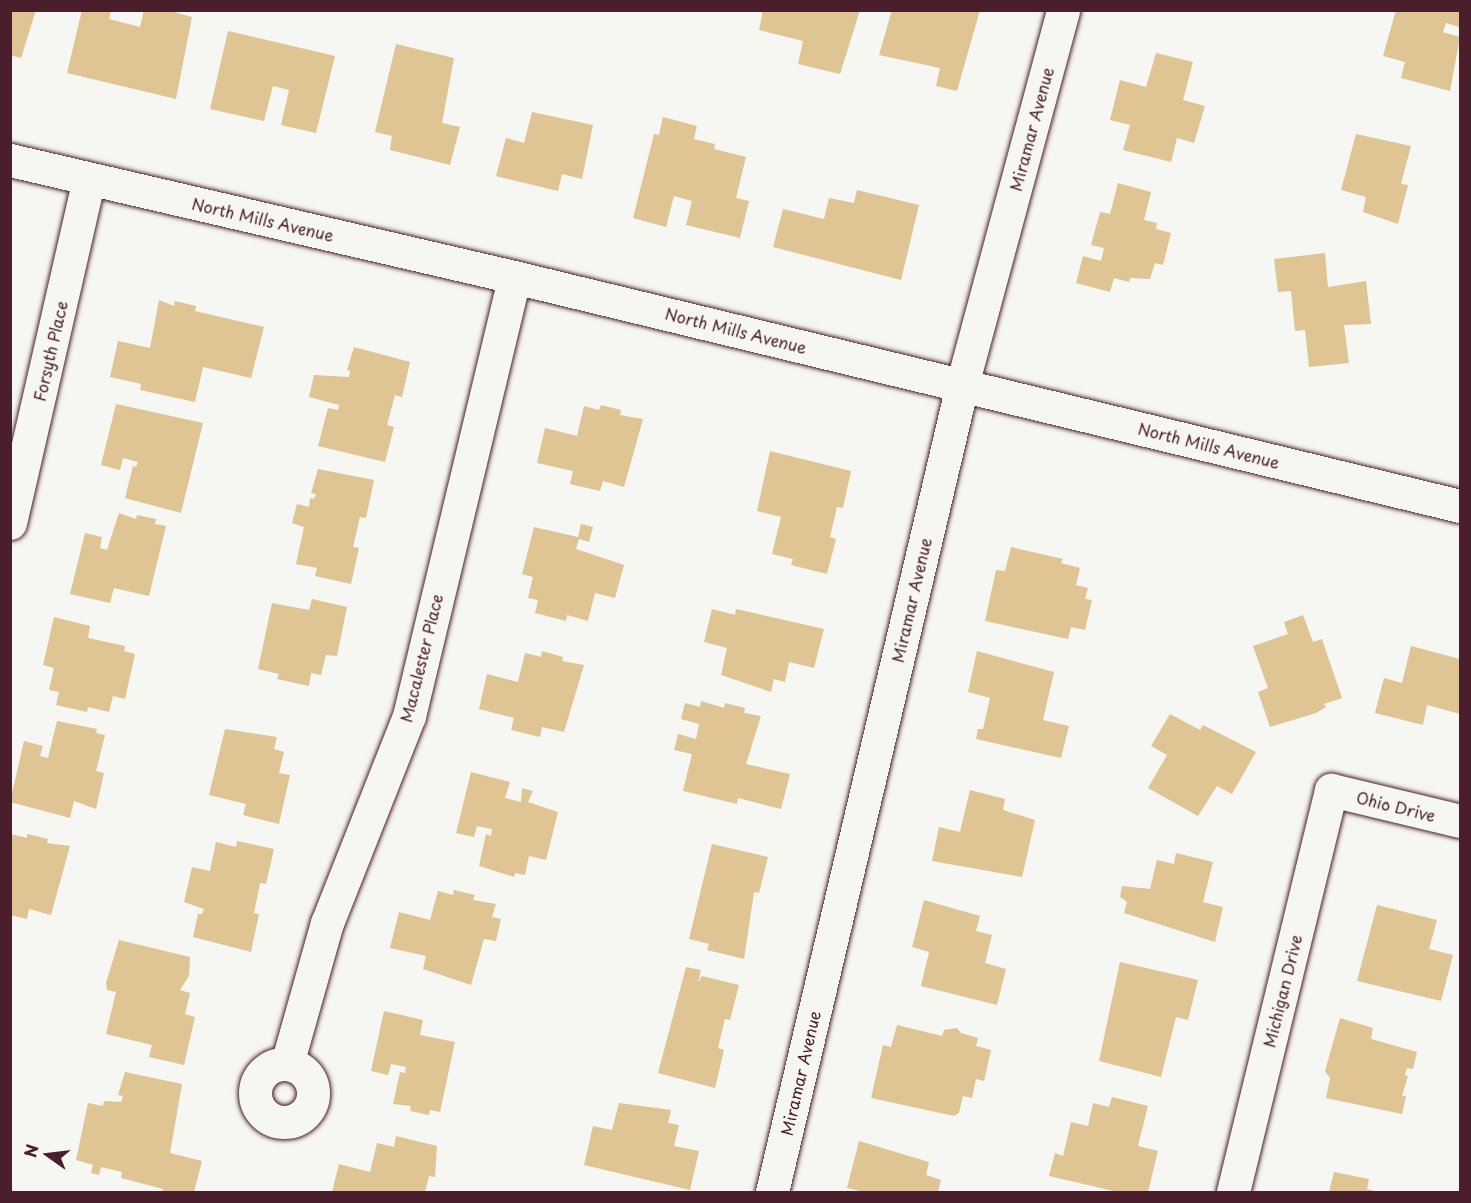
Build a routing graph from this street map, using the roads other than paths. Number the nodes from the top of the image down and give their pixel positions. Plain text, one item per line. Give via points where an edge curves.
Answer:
1 (1063, 10) edge
2 (10, 160) edge
3 (88, 179) junction
4 (514, 277) junction
5 (962, 385) junction
6 (1461, 506) edge
7 (10, 523) edge
8 (1331, 790) joint
9 (1461, 822) edge
10 (287, 1064) dead end
11 (772, 1192) edge
12 (1233, 1192) edge

1 - 5 street, Miramar Avenue
2 - 3 street, North Mills Avenue
3 - 4 street, North Mills Avenue
3 - 7 street, Forsyth Place
4 - 5 street, North Mills Avenue
4 - 10 street, Macalester Place via 409,716 327,923
5 - 6 street, North Mills Avenue
5 - 11 street, Miramar Avenue
8 - 9 street, Ohio Drive
8 - 12 street, Michigan Drive

